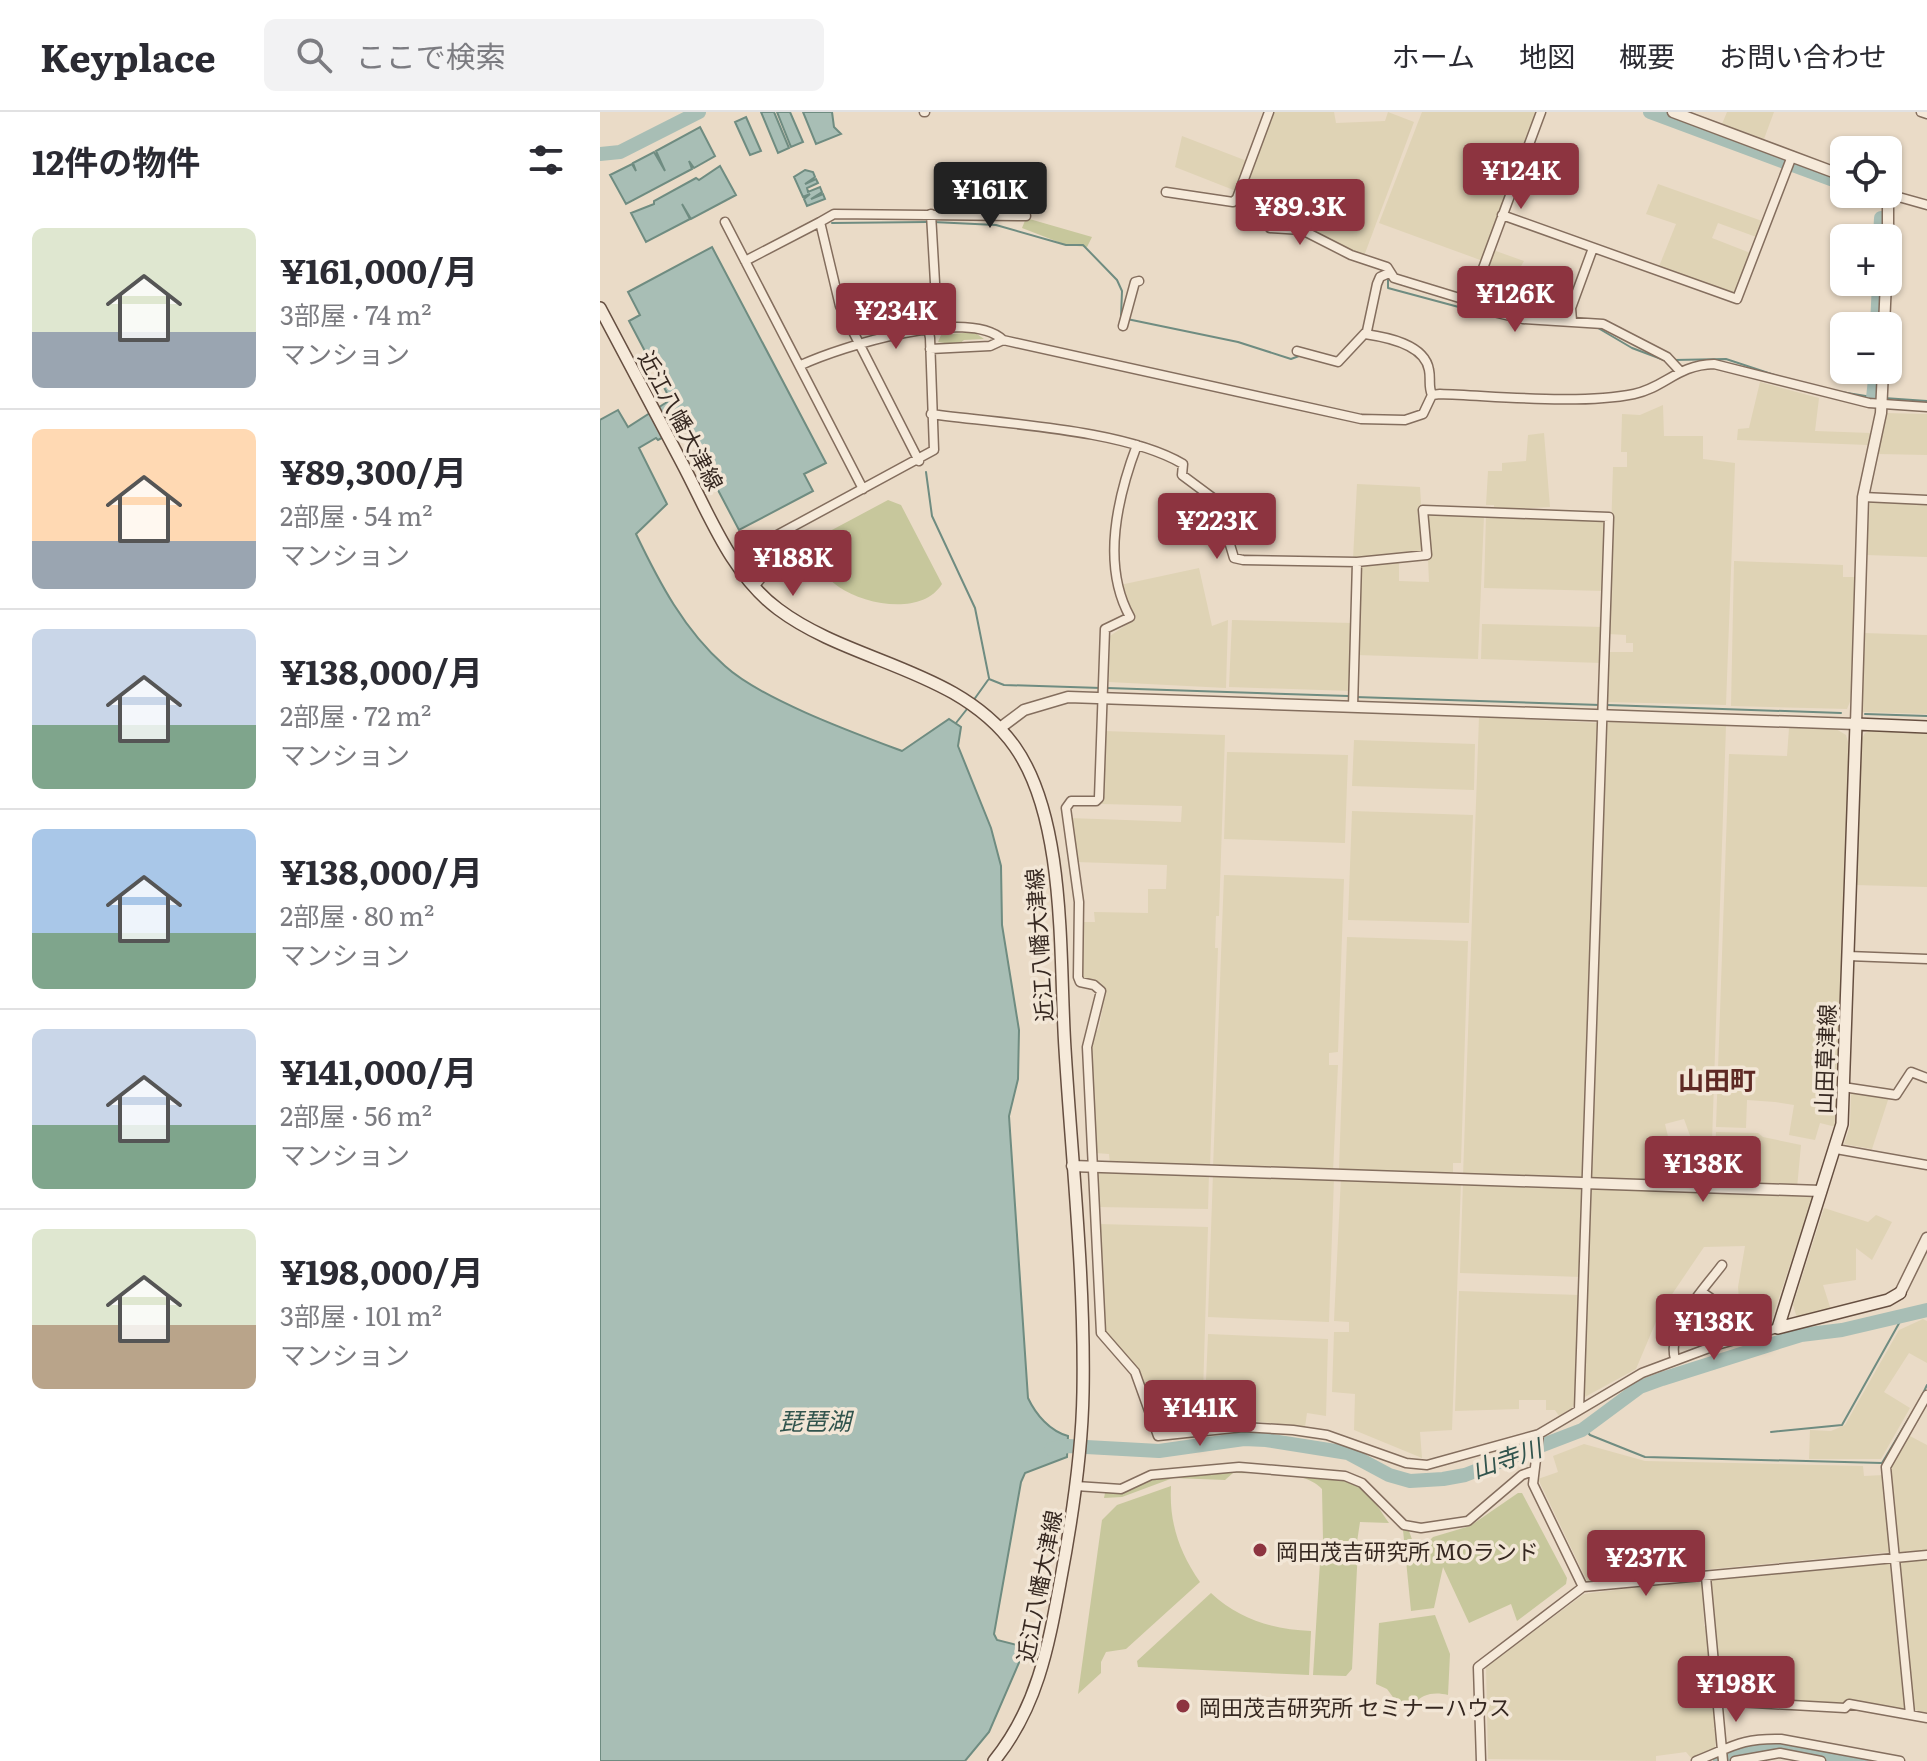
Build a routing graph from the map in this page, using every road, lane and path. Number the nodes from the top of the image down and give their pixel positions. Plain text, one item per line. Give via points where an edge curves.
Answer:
1 (1269, 112) edge
2 (1541, 112) edge
3 (1673, 112) edge
4 (1921, 112) edge
5 (1927, 114) edge
6 (1792, 156) junction
7 (1830, 171) edge
8 (1166, 192) dead end
9 (1237, 198) junction
10 (1902, 198) edge
11 (1927, 205) edge
12 (931, 214) junction
13 (1502, 215) junction
14 (1026, 216) dead end
15 (725, 222) dead end
16 (820, 222) junction
17 (1593, 248) junction
18 (745, 261) junction
19 (1389, 273) junction
20 (1139, 281) dead end
21 (1466, 300) junction
22 (600, 308) edge
23 (1572, 321) junction
24 (1123, 326) dead end
25 (928, 330) junction
26 (1365, 334) junction
27 (1003, 340) junction
28 (857, 342) junction
29 (930, 349) junction
30 (1297, 351) dead end
31 (801, 365) junction
32 (1680, 371) junction
33 (1883, 384) edge
34 (1432, 395) junction
35 (1882, 405) junction
36 (1927, 407) edge
37 (931, 414) junction
38 (1137, 445) junction
39 (919, 461) junction
40 (863, 489) junction
41 (1863, 497) junction
42 (1927, 500) edge
43 (1357, 562) junction
44 (754, 587) junction
45 (1102, 691) junction
46 (1353, 700) junction
47 (1603, 708) junction
48 (1856, 724) junction
49 (1927, 727) edge
50 (1000, 728) junction
51 (1848, 956) junction
52 (1927, 959) edge
53 (1927, 1078) edge
54 (1843, 1087) junction
55 (1836, 1149) junction
56 (1927, 1165) edge
57 (1072, 1166) junction
58 (1093, 1166) junction
59 (1587, 1183) junction
60 (1821, 1191) junction
61 (1927, 1238) edge
62 (1722, 1265) dead end
63 (1702, 1292) junction
64 (1900, 1293) joint
65 (1778, 1328) junction
66 (1717, 1345) junction
67 (1675, 1359) junction
68 (1927, 1395) edge
69 (1579, 1410) junction
70 (1539, 1437) junction
71 (1533, 1471) junction
72 (1076, 1486) junction
73 (1927, 1555) edge
74 (1895, 1558) junction
75 (1706, 1577) junction
76 (1583, 1587) junction
77 (1718, 1701) junction
78 (1910, 1714) junction
79 (1927, 1718) edge
80 (1840, 1751) junction
81 (1722, 1755) edge
82 (994, 1761) edge
83 (1481, 1761) edge
84 (1696, 1761) edge
85 (1735, 1761) edge
86 (1821, 1761) edge
87 (1838, 1761) edge
88 (1900, 1761) edge

1 - 9 street
2 - 13 street
3 - 6 street
4 - 5 street
6 - 7 street
6 - 17 street via 1739,298
8 - 9 street via 1233,202
9 - 19 street via 1263,203 1268,230 1302,230 1387,267
10 - 11 street
12 - 14 street
12 - 16 street via 834,214
12 - 25 street via 936,300 924,305
13 - 17 street
13 - 21 street via 1472,298
15 - 18 street
16 - 18 street
16 - 28 street via 840,306
17 - 23 street via 1571,308
18 - 31 street
19 - 21 street
19 - 26 street via 1377,284
20 - 24 street via 1128,298
21 - 23 street via 1472,307 1523,319
22 - 44 main road, 近江八幡大津線 via 732,556
23 - 32 street via 1603,324 1667,357
25 - 27 street via 985,327
25 - 28 street
25 - 29 street
26 - 30 street via 1338,362
26 - 34 street via 1397,339 1418,355 1429,366
27 - 29 street via 990,346
27 - 34 street via 1361,419 1412,419 1423,414
28 - 31 street
28 - 39 street
29 - 37 street
31 - 40 street
32 - 34 street via 1633,394
32 - 35 street via 1697,364 1733,367
33 - 35 street
35 - 36 street
35 - 41 street
37 - 38 street
37 - 39 street via 934,450
38 - 43 street via 1183,464 1182,475 1217,501 1234,558
38 - 45 street via 1117,516 1117,589 1130,617 1105,629
39 - 40 street
40 - 44 street via 757,546 762,577
41 - 42 street
41 - 48 street
43 - 46 street
43 - 47 street via 1427,555 1423,510 1609,517
44 - 50 main road, 近江八幡大津線 via 805,627 970,704
45 - 46 street
45 - 50 street via 1044,702
45 - 58 street via 1099,798 1071,801 1066,808 1079,902 1078,977 1101,991 1087,1047
46 - 47 street
47 - 48 street
47 - 59 street
48 - 49 main road
48 - 51 main road, 山田草津線
50 - 57 main road, 近江八幡大津線 via 1037,787 1050,840
51 - 52 street
51 - 54 main road, 山田草津線
53 - 54 street via 1911,1072 1896,1095
54 - 55 main road, 山田草津線
55 - 56 street
55 - 60 main road, 山田草津線
57 - 58 street
57 - 72 main road, 近江八幡大津線 via 1082,1338
58 - 59 street
58 - 70 street via 1101,1333 1135,1372 1158,1436 1243,1427 1293,1430 1427,1465
59 - 60 street
59 - 69 street
60 - 65 main road, 山田草津線
61 - 64 street
62 - 63 street
63 - 66 street via 1712,1299
63 - 67 street via 1680,1326 1672,1348
64 - 65 main road
65 - 66 street
66 - 67 street
67 - 69 street
68 - 74 street via 1886,1467
69 - 70 street
70 - 71 street
71 - 72 street via 1468,1521 1421,1528 1392,1517 1362,1483 1332,1474 1239,1467 1151,1475 1121,1489
71 - 76 street via 1533,1484
72 - 82 main road, 近江八幡大津線 via 1043,1670 1025,1715
73 - 74 street
74 - 75 street
74 - 78 street
75 - 76 street
75 - 77 street
76 - 83 street via 1478,1667
77 - 78 street via 1845,1708 1849,1704
77 - 81 street
78 - 79 street
80 - 81 street via 1761,1738 1733,1743
80 - 87 street
80 - 88 street
81 - 84 street
85 - 86 street via 1780,1753

